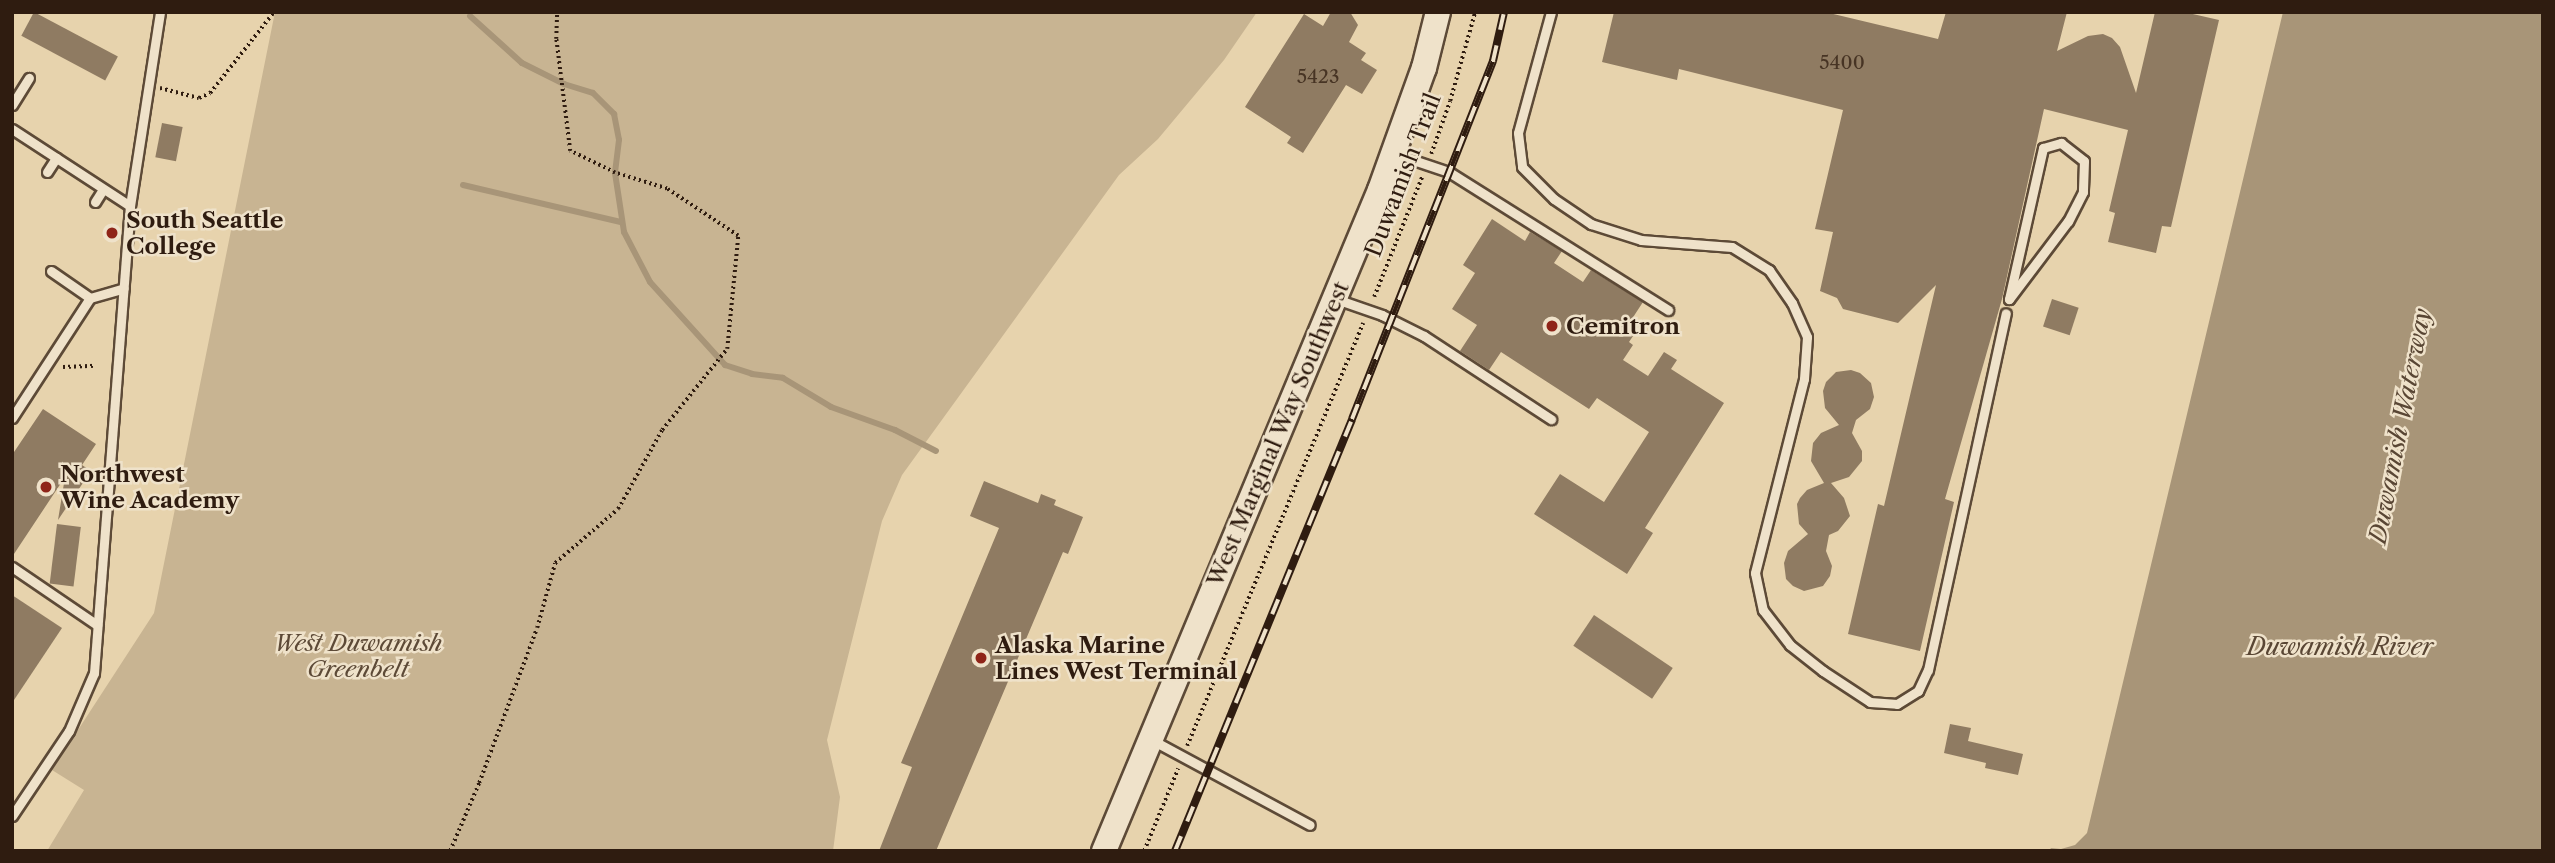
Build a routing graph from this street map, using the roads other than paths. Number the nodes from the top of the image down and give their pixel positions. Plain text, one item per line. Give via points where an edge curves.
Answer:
1 (160, 12) edge
2 (1438, 12) edge
3 (1551, 12) edge
4 (29, 78) dead end
5 (12, 105) edge
6 (12, 129) edge
7 (1393, 153) junction
8 (56, 158) junction
9 (47, 172) dead end
10 (103, 189) junction
11 (94, 202) dead end
12 (130, 206) junction
13 (51, 271) dead end
14 (124, 288) junction
15 (90, 298) junction
16 (1334, 299) junction
17 (2010, 299) joint
18 (1668, 310) dead end
19 (2006, 313) dead end
20 (12, 418) edge
21 (1552, 419) dead end
22 (12, 567) edge
23 (97, 625) junction
24 (1151, 739) junction
25 (12, 816) edge
26 (1310, 825) dead end
27 (1104, 851) edge

1 - 12 lane
2 - 7 main road, West Marginal Way Southwest via 1424,68
3 - 19 lane via 1518,134 1522,167 1554,199 1591,224 1642,240 1731,247 1769,270 1792,303 1807,337 1804,379 1755,573 1763,610 1790,645 1870,702 1897,704 1918,691 1928,670
4 - 5 lane
6 - 8 lane
7 - 16 main road, West Marginal Way Southwest
7 - 18 lane via 1472,185
8 - 9 lane
8 - 10 lane
10 - 11 lane
10 - 12 lane
12 - 14 lane
13 - 15 lane
14 - 15 lane
14 - 23 lane
15 - 20 lane
16 - 21 lane via 1424,336
16 - 24 main road, West Marginal Way Southwest
17 - 17 lane via 2043,148 2061,143 2084,160 2083,192 2068,221
22 - 23 lane
23 - 25 lane via 94,673 69,731
24 - 26 lane
24 - 27 main road, West Marginal Way Southwest

